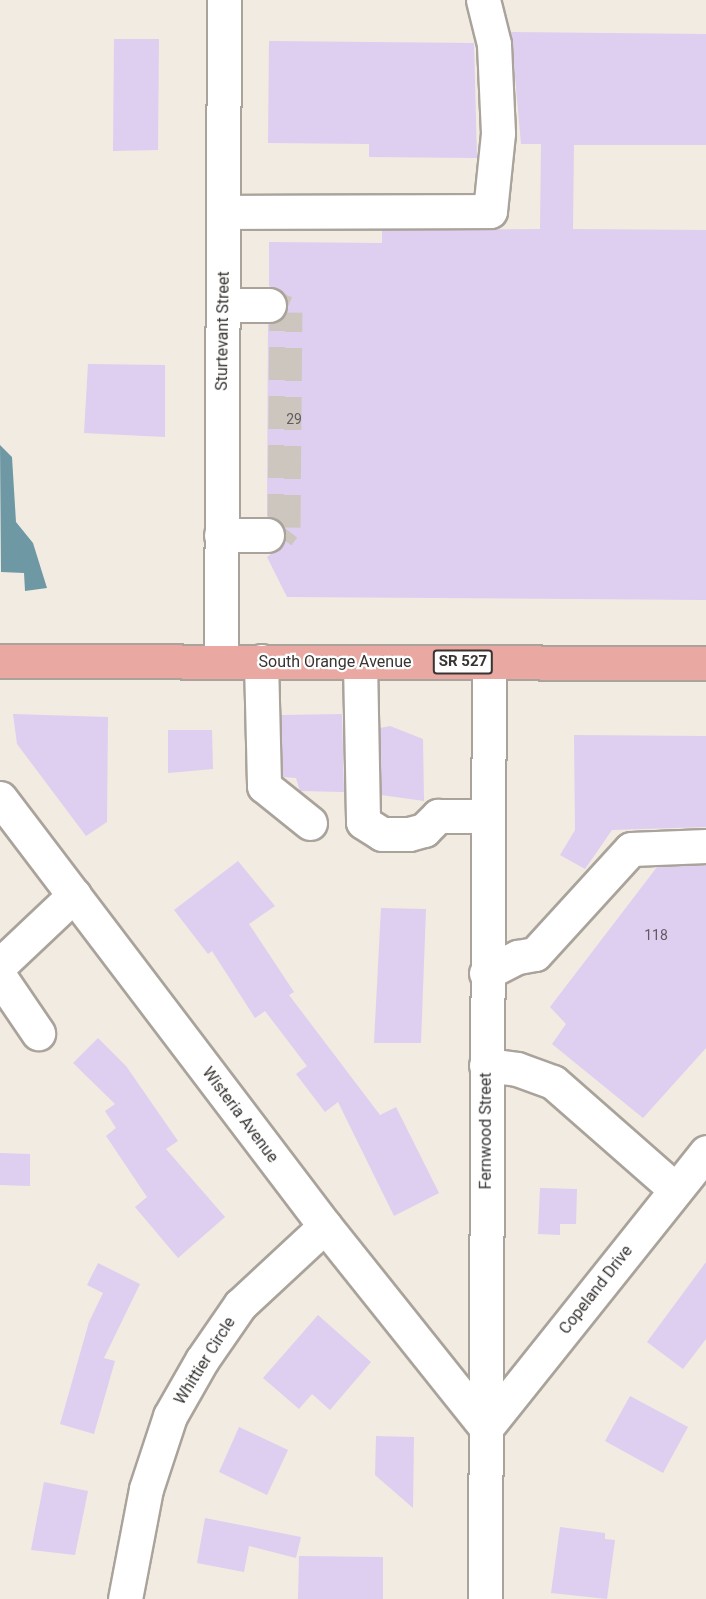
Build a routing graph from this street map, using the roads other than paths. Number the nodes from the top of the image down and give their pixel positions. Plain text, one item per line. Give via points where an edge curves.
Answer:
1 (224, 0) edge
2 (483, 0) edge
3 (224, 212) junction
4 (223, 304) junction
5 (268, 305) dead end
6 (221, 535) junction
7 (267, 535) tunnel mouth
8 (0, 661) edge
9 (221, 662) junction
10 (261, 662) junction
11 (360, 662) junction
12 (489, 662) junction
13 (706, 663) edge
14 (0, 798) edge
15 (488, 816) junction
16 (310, 823) dead end
17 (706, 846) edge
18 (74, 895) junction
19 (0, 965) edge
20 (486, 973) junction
21 (0, 977) edge
22 (38, 1033) dead end
23 (486, 1065) junction
24 (706, 1152) edge
25 (675, 1189) junction
26 (325, 1226) junction
27 (486, 1428) junction
28 (125, 1599) edge
29 (485, 1599) edge

1 - 3 street, Sturtevant Street
2 - 3 street via 494,44 498,133 490,211
3 - 4 street, Sturtevant Street
4 - 5 street
4 - 6 street, Sturtevant Street
6 - 7 street
6 - 9 street, Sturtevant Street
8 - 9 main road, South Orange Avenue / SR 527
9 - 10 main road, South Orange Avenue / SR 527
10 - 11 main road, South Orange Avenue / SR 527
10 - 16 street via 264,786
11 - 12 main road, South Orange Avenue / SR 527
11 - 15 street via 363,822 382,834 409,834 424,830 438,816
12 - 13 main road, South Orange Avenue / SR 527
12 - 15 street, Fernwood Street
14 - 18 street, Wisteria Avenue
15 - 20 street, Fernwood Street
17 - 20 street via 631,849 535,954 518,957
18 - 19 street
18 - 26 street, Wisteria Avenue
20 - 23 street, Fernwood Street
21 - 22 street
23 - 25 street via 517,1069 553,1082
23 - 27 street, Fernwood Street
24 - 25 street, Copeland Drive
25 - 27 street, Copeland Drive
26 - 27 street, Wisteria Avenue
26 - 28 street, Whittier Circle via 240,1305 202,1359 170,1416 146,1489
27 - 29 street, Fernwood Street

